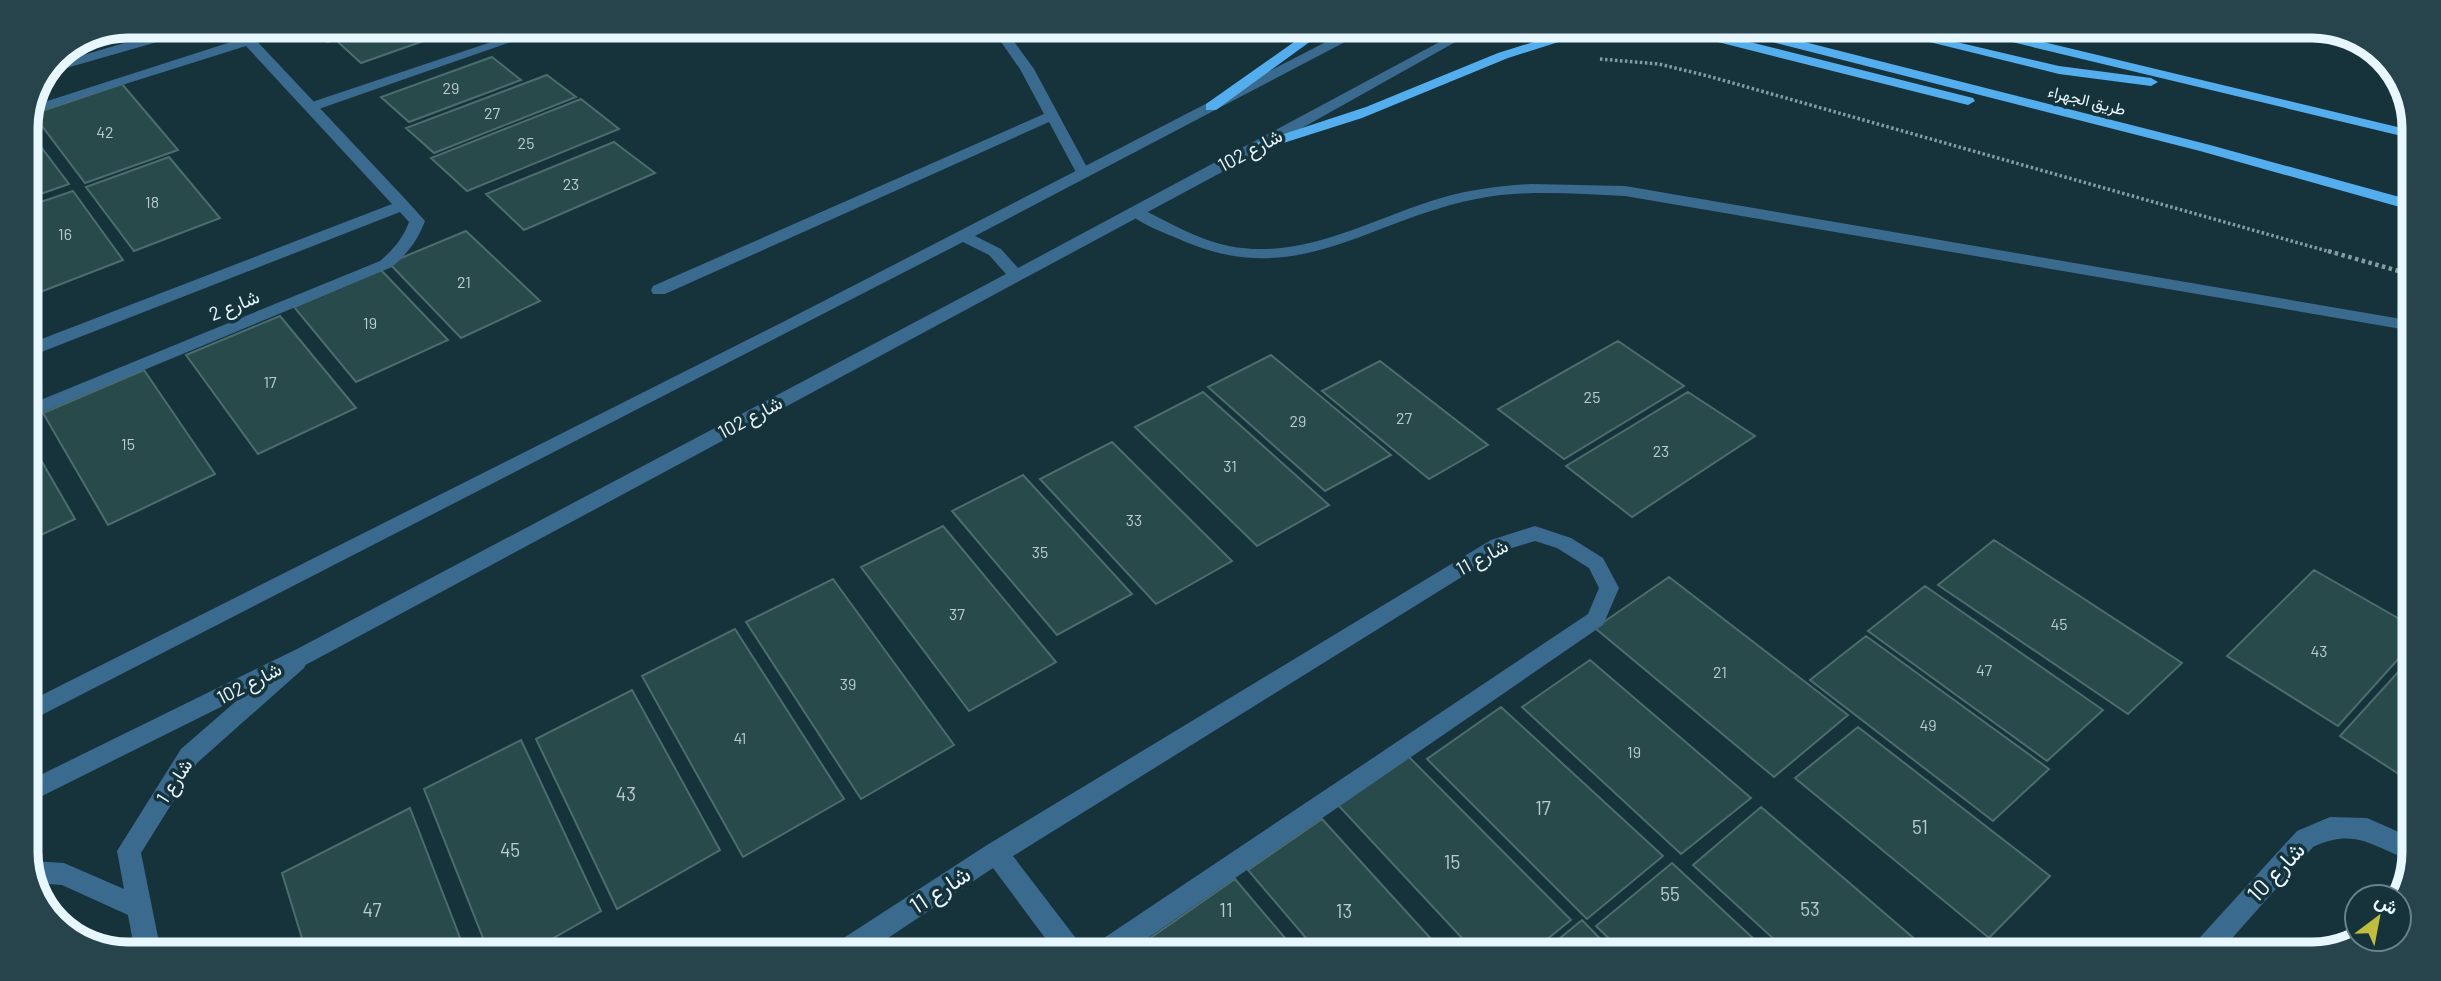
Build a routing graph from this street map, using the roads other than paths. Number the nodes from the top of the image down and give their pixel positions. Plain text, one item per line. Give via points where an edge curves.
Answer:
1 (157, 38) edge
2 (242, 38) edge
3 (515, 38) edge
4 (1005, 38) edge
5 (1309, 38) edge
6 (1345, 38) edge
7 (1456, 38) edge
8 (1553, 38) edge
9 (1718, 38) edge
10 (1774, 38) edge
11 (1921, 38) edge
12 (2012, 38) edge
13 (249, 41) junction
14 (65, 65) edge
15 (2249, 95) junction
16 (41, 107) edge
17 (311, 107) junction
18 (1211, 107) junction
19 (1051, 116) junction
20 (2402, 132) edge
21 (1258, 147) junction
22 (2204, 148) junction
23 (1083, 173) junction
24 (2402, 203) edge
25 (403, 205) junction
26 (1135, 211) junction
27 (962, 236) junction
28 (1016, 275) junction
29 (659, 290) dead end
30 (2402, 324) edge
31 (38, 347) edge
32 (38, 408) edge
33 (305, 655) junction
34 (39, 707) edge
35 (39, 788) edge
36 (2402, 846) edge
37 (996, 853) junction
38 (41, 873) edge
39 (138, 907) junction
40 (146, 942) edge
41 (860, 942) edge
42 (1063, 942) edge
43 (1120, 942) edge
44 (2213, 942) edge

1 - 14 street, شارع 2
2 - 13 street, شارع 2
3 - 17 street
4 - 19 street
5 - 18 highway
6 - 18 street
7 - 21 street, شارع 102
8 - 21 highway via 1495,56 1370,111
9 - 22 highway via 1969,102
10 - 22 highway, طريق الجهراء
11 - 15 highway via 2059,70
12 - 15 highway
13 - 16 street
13 - 17 street, شارع 2
15 - 20 highway
17 - 25 street, شارع 2
18 - 23 street
19 - 23 street
19 - 29 street
21 - 26 street, شارع 102
22 - 24 highway, طريق الجهراء
23 - 27 street
25 - 31 street, شارع 2
25 - 32 street, شارع 2 via 417,220 413,235 386,264
26 - 28 street, شارع 102
26 - 30 street via 1193,240 1230,252 1264,255 1302,250 1474,195 1524,188 1625,191
27 - 28 street via 995,252
27 - 34 street
28 - 33 street, شارع 102
33 - 35 street, شارع 102
33 - 39 street, شارع 1 via 189,756 129,851
36 - 44 street, شارع 10 via 2367,829 2330,828 2305,839
37 - 41 street, شارع 11
37 - 42 street
37 - 43 street, شارع 11 via 1498,545 1535,533 1564,543 1596,563 1609,588 1596,619
38 - 39 street via 64,874
39 - 40 street, شارع 1

